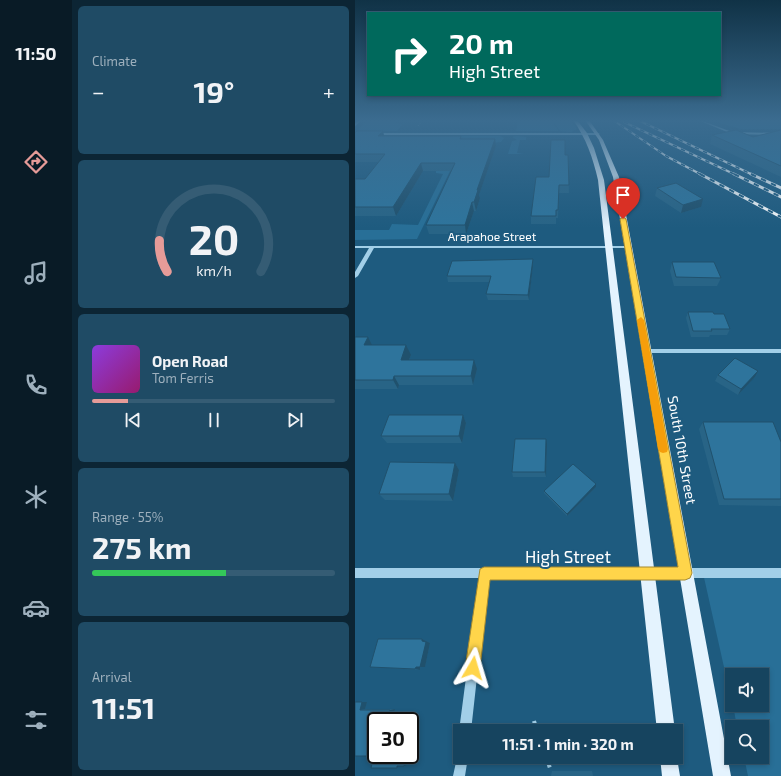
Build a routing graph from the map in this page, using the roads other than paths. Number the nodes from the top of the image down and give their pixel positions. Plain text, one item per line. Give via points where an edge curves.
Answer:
1 (594, 156) edge
2 (609, 156) edge
3 (355, 247) edge
4 (372, 247) junction
5 (609, 247) junction
6 (628, 247) junction
7 (355, 276) edge
8 (646, 351) junction
9 (781, 351) edge
10 (355, 573) edge
11 (646, 573) junction
12 (685, 573) junction
13 (781, 573) edge
14 (484, 574) junction
15 (466, 724) edge
16 (664, 724) edge
17 (461, 764) edge
18 (670, 764) edge
19 (459, 776) edge
20 (671, 776) edge
21 (722, 776) edge

1 - 5 main road via 600,176
2 - 6 main road, South 10th Street via 616,177
3 - 4 street, Arapahoe Street
4 - 5 street, Arapahoe Street
4 - 7 street
5 - 6 street, Arapahoe Street
5 - 11 main road
6 - 8 main road, South 10th Street
8 - 9 street
8 - 12 main road, South 10th Street
10 - 14 street, High Street
11 - 12 street, High Street
11 - 14 street, High Street
11 - 16 main road
12 - 13 street, High Street
12 - 21 main road, South 10th Street
14 - 15 street
17 - 19 street
18 - 20 main road

